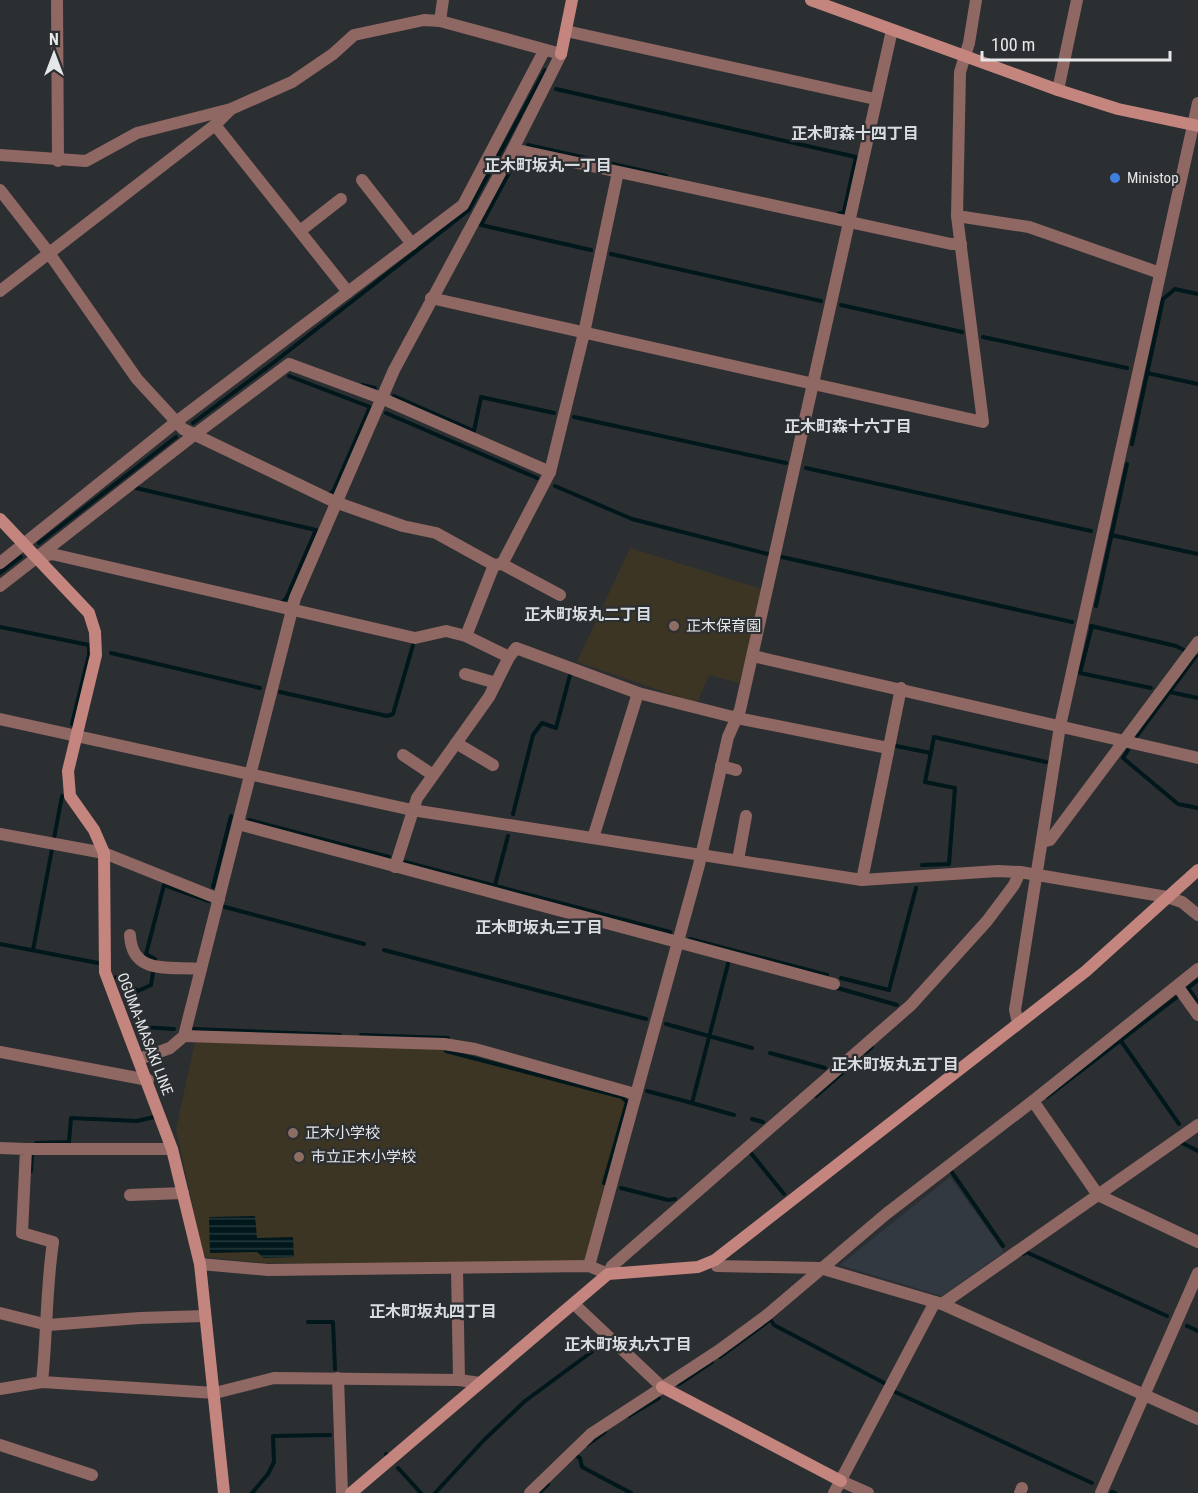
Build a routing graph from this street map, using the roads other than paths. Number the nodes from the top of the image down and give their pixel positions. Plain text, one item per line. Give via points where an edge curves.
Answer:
1 (57, 0) edge
2 (443, 0) edge
3 (572, 0) edge
4 (811, 0) edge
5 (976, 0) edge
6 (1077, 0) edge
7 (440, 21) junction
8 (891, 30) junction
9 (566, 31) junction
10 (544, 51) junction
11 (561, 54) junction
12 (965, 58) junction
13 (1058, 90) junction
14 (875, 99) junction
15 (1198, 103) edge
16 (231, 109) junction
17 (215, 125) junction
18 (1196, 125) edge
19 (513, 149) junction
20 (0, 155) edge
21 (58, 160) junction
22 (618, 172) junction
23 (362, 180) dead end
24 (0, 190) edge
25 (341, 200) dead end
26 (957, 216) junction
27 (848, 222) junction
28 (300, 231) junction
29 (412, 244) junction
30 (961, 244) junction
31 (49, 253) junction
32 (1160, 273) junction
33 (0, 291) edge
34 (348, 292) junction
35 (431, 298) junction
36 (584, 333) junction
37 (813, 384) junction
38 (381, 398) junction
39 (176, 422) junction
40 (194, 435) junction
41 (550, 472) junction
42 (335, 502) junction
43 (0, 519) edge
44 (24, 544) junction
45 (37, 558) junction
46 (0, 563) edge
47 (498, 565) junction
48 (0, 586) edge
49 (560, 595) dead end
50 (290, 611) junction
51 (466, 636) junction
52 (1198, 642) edge
53 (753, 656) junction
54 (509, 657) junction
55 (465, 674) dead end
56 (496, 684) junction
57 (901, 688) junction
58 (638, 693) junction
59 (737, 718) junction
60 (0, 719) edge
61 (1060, 726) junction
62 (77, 734) junction
63 (1124, 742) junction
64 (456, 743) junction
65 (888, 748) junction
66 (403, 755) dead end
67 (1198, 758) edge
68 (493, 765) dead end
69 (721, 766) junction
70 (736, 770) dead end
71 (252, 774) junction
72 (434, 775) junction
73 (412, 810) junction
74 (746, 816) dead end
75 (238, 824) junction
76 (0, 834) edge
77 (592, 838) junction
78 (1042, 842) junction
79 (104, 853) junction
80 (700, 854) junction
81 (738, 860) junction
82 (395, 867) junction
83 (1198, 870) edge
84 (1020, 872) junction
85 (1037, 875) junction
86 (862, 880) junction
87 (1167, 897) junction
88 (219, 899) junction
89 (1198, 915) edge
90 (130, 935) dead end
91 (678, 942) junction
92 (201, 969) junction
93 (1198, 969) edge
94 (834, 984) dead end
95 (1178, 987) junction
96 (1198, 1015) edge
97 (1018, 1023) junction
98 (184, 1036) junction
99 (0, 1052) edge
100 (139, 1059) junction
101 (148, 1080) junction
102 (635, 1094) junction
103 (1033, 1101) junction
104 (1198, 1125) edge
105 (0, 1148) edge
106 (26, 1149) junction
107 (172, 1149) junction
108 (183, 1193) junction
109 (130, 1195) dead end
110 (1098, 1195) junction
111 (1198, 1242) edge
112 (715, 1260) junction
113 (200, 1264) junction
114 (590, 1266) junction
115 (820, 1268) junction
116 (457, 1269) junction
117 (1198, 1273) edge
118 (608, 1274) junction
119 (938, 1303) junction
120 (574, 1304) junction
121 (0, 1313) edge
122 (205, 1316) junction
123 (48, 1325) junction
124 (338, 1378) junction
125 (459, 1380) junction
126 (42, 1382) junction
127 (480, 1383) junction
128 (662, 1387) junction
129 (0, 1389) edge
130 (215, 1393) junction
131 (1146, 1395) junction
132 (1198, 1419) edge
133 (0, 1445) edge
134 (92, 1475) dead end
135 (841, 1481) junction
136 (224, 1493) edge
137 (342, 1493) edge
138 (351, 1493) edge
139 (530, 1493) edge
140 (834, 1493) edge
141 (868, 1493) edge
142 (1101, 1493) edge

1 - 21 street
2 - 7 street
3 - 9 main road
4 - 8 main road
5 - 12 street
6 - 13 street
7 - 10 street
7 - 16 street via 424,20 354,35 292,82
8 - 12 main road
8 - 14 street
9 - 11 main road
9 - 14 street
10 - 11 street
10 - 29 street via 463,205
11 - 19 street
12 - 13 main road
12 - 26 street via 960,72
13 - 18 main road via 1118,109
14 - 27 street
15 - 18 street
16 - 17 street
16 - 21 street via 137,133 86,161
17 - 28 street
17 - 31 street
18 - 32 street
19 - 22 street
19 - 35 street
20 - 21 street
22 - 27 street
22 - 36 street
23 - 29 street
24 - 31 street
25 - 28 street
26 - 30 street
26 - 32 street via 1029,227
27 - 30 street
27 - 37 street
28 - 34 street
29 - 34 street
30 - 37 street via 983,422
31 - 33 street
31 - 39 street via 137,379
32 - 61 street
34 - 39 street
35 - 36 street
35 - 38 street
36 - 37 street
36 - 41 street
37 - 53 street
38 - 40 street via 289,364
38 - 41 street
38 - 42 street
39 - 40 street
39 - 44 street
40 - 42 street
40 - 45 street
41 - 47 street
42 - 47 street via 436,533
42 - 50 street
43 - 44 main road, OGUMA-MASAKI LINE
44 - 45 main road, OGUMA-MASAKI LINE
44 - 46 street
45 - 48 street
45 - 50 street via 52,554
45 - 62 main road, OGUMA-MASAKI LINE via 88,614 95,632 96,655
47 - 49 street
47 - 51 street
50 - 51 street via 314,613 415,638 446,631
50 - 71 street
51 - 54 street
52 - 63 street
53 - 57 street
53 - 59 street
54 - 56 street
54 - 58 street via 516,648
55 - 56 street
56 - 64 street
57 - 61 street
57 - 65 street
58 - 59 street
58 - 77 street
59 - 65 street
59 - 69 street
60 - 62 street
61 - 63 street
61 - 78 street
62 - 71 street
62 - 79 main road, OGUMA-MASAKI LINE via 68,771 70,796 94,830
63 - 67 street
63 - 78 street via 1050,840
64 - 68 street
64 - 72 street
65 - 86 street
66 - 72 street
69 - 70 street
69 - 80 street
71 - 73 street
71 - 75 street
72 - 73 street
73 - 77 street
73 - 82 street
74 - 81 street
75 - 82 street
75 - 88 street
76 - 79 street
77 - 80 street
78 - 85 street
79 - 88 street
79 - 100 main road, OGUMA-MASAKI LINE via 105,972
80 - 81 street
80 - 91 street
81 - 86 street
82 - 91 street
83 - 87 main road
84 - 85 street
84 - 86 street
84 - 118 street via 987,921 911,1005 612,1266
85 - 87 street
85 - 97 street via 1015,1010
87 - 89 street via 1182,902
87 - 97 main road via 1086,971
88 - 92 street
90 - 92 street via 133,954 140,961 157,967
91 - 94 street
91 - 102 street
92 - 98 street
93 - 95 street
95 - 96 street
95 - 103 street
97 - 112 main road
98 - 100 street via 170,1048
98 - 102 street via 444,1044 475,1049
99 - 101 street
100 - 101 main road, OGUMA-MASAKI LINE
101 - 107 main road, OGUMA-MASAKI LINE
102 - 114 street
103 - 110 street
103 - 115 street
104 - 110 street
105 - 106 street
106 - 107 street
106 - 123 street via 22,1233 53,1242 46,1293
107 - 108 main road, OGUMA-MASAKI LINE
108 - 109 street
108 - 113 main road, OGUMA-MASAKI LINE
110 - 111 street
110 - 119 street
112 - 115 street via 717,1266
112 - 118 main road via 698,1267
113 - 116 street via 268,1270
113 - 122 main road, OGUMA-MASAKI LINE
114 - 116 street
114 - 118 street
115 - 119 street
115 - 128 street via 767,1315
116 - 125 street
117 - 131 street
118 - 120 main road
119 - 131 street
119 - 135 street
120 - 127 main road
120 - 128 street
121 - 123 street
122 - 123 street
122 - 130 main road, OGUMA-MASAKI LINE
123 - 126 street
124 - 125 street
124 - 130 street via 274,1378
124 - 137 street
125 - 127 street
126 - 129 street
126 - 130 street
127 - 138 main road
128 - 135 main road
128 - 139 street via 591,1434
130 - 136 main road, OGUMA-MASAKI LINE
131 - 132 street
131 - 142 street
133 - 134 street
135 - 140 street
135 - 141 street

